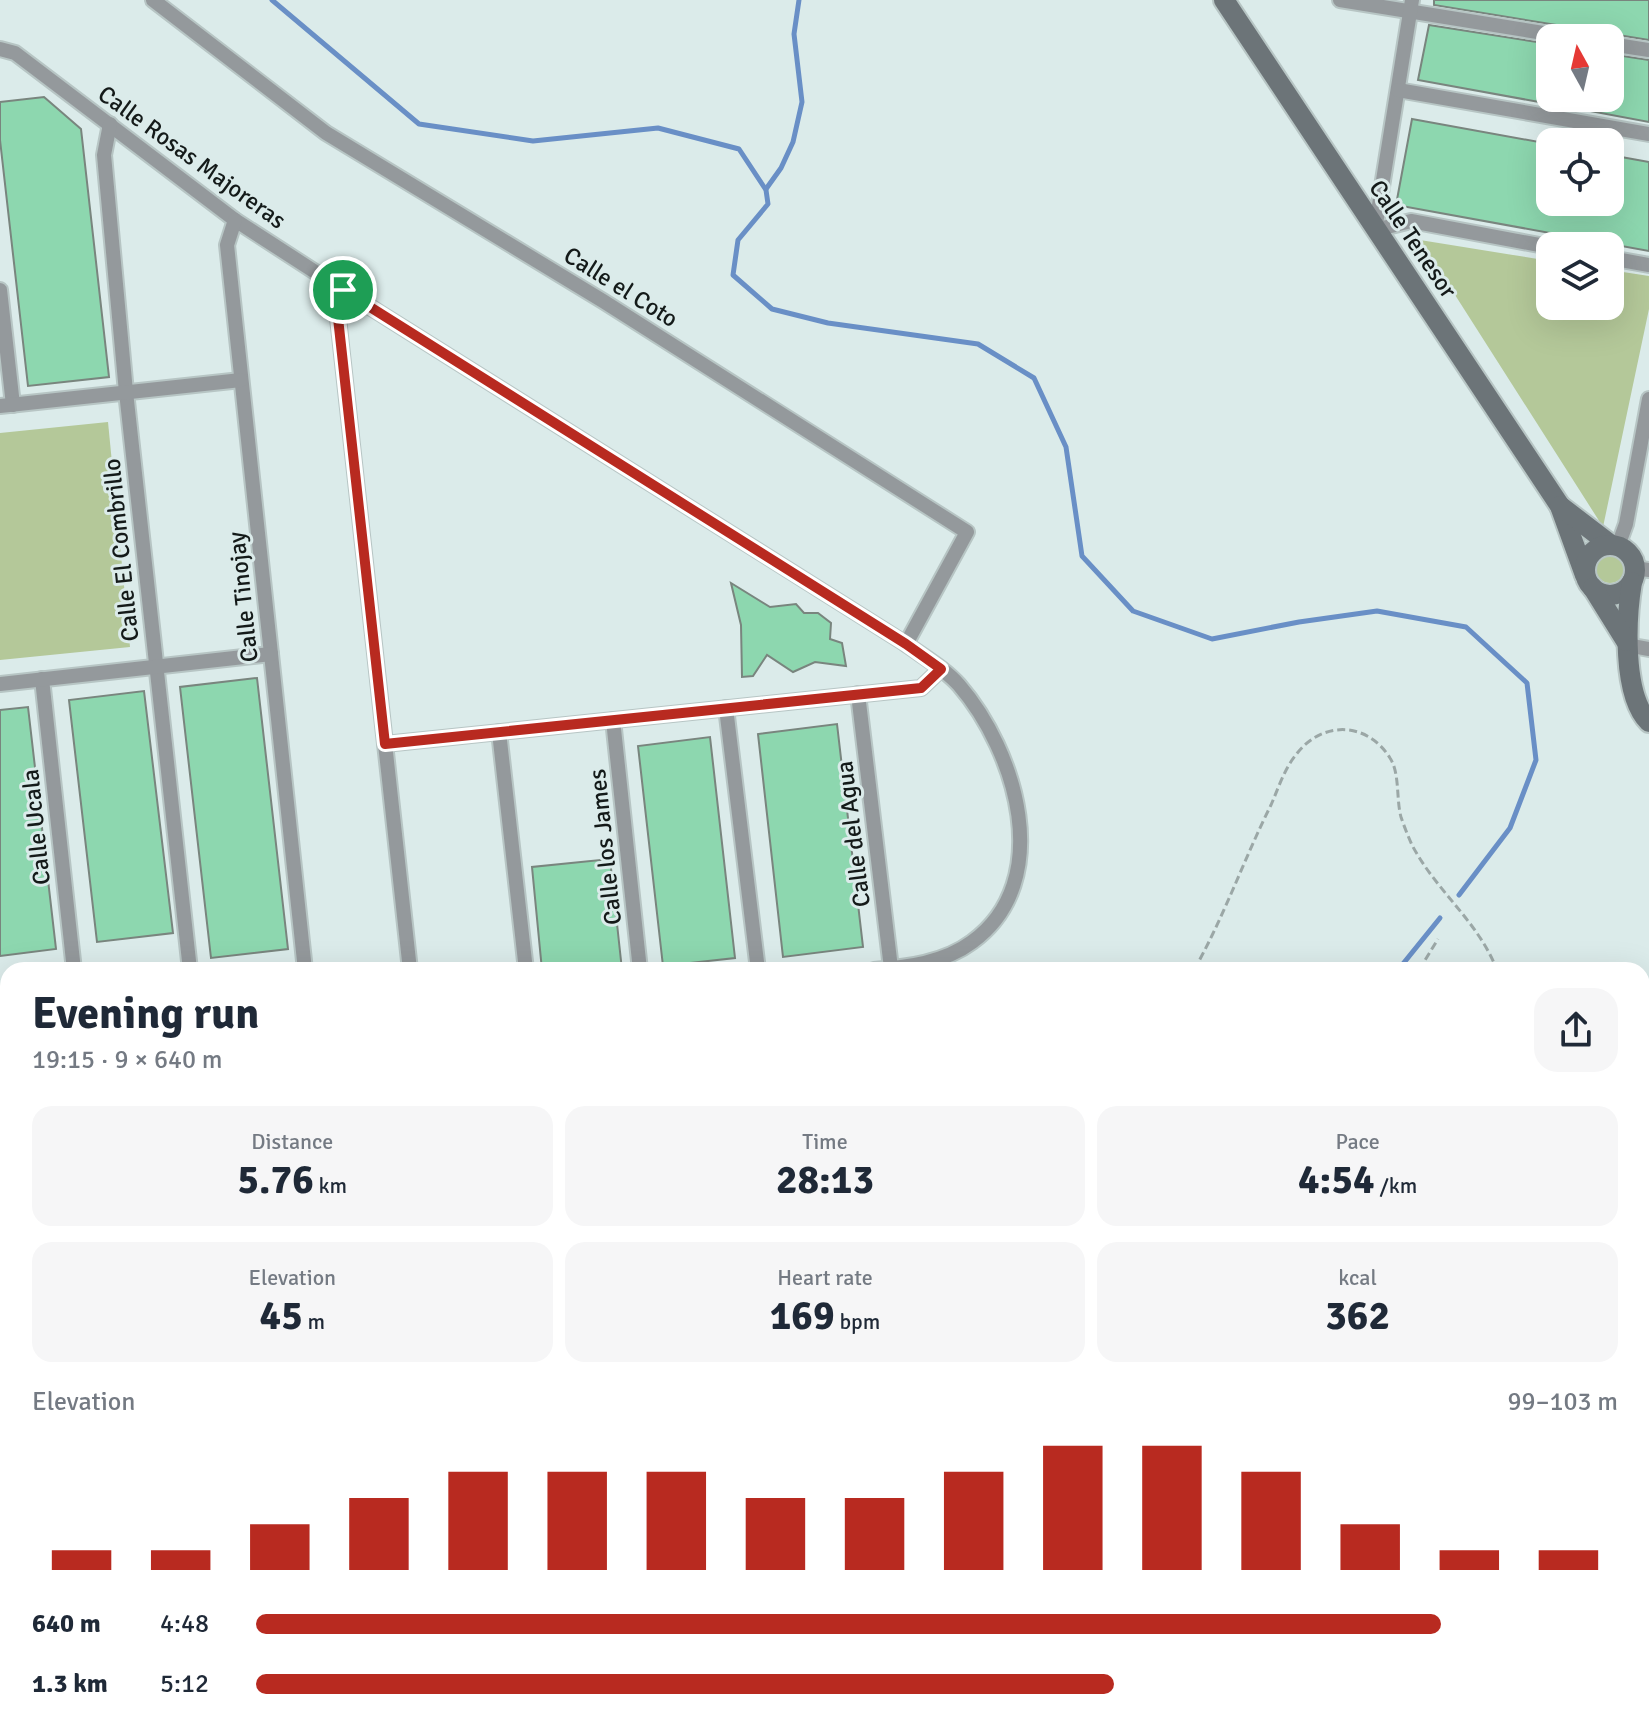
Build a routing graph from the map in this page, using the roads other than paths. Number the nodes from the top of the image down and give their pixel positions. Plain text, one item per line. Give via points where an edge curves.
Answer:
1 (153, 0) edge
2 (1224, 0) edge
3 (1340, 0) edge
4 (1412, 6) edge
5 (1536, 30) edge
6 (1624, 46) edge
7 (0, 49) edge
8 (1649, 50) edge
9 (1398, 90) junction
10 (110, 124) junction
11 (1649, 134) edge
12 (235, 220) junction
13 (1375, 230) junction
14 (1536, 244) edge
15 (1624, 261) edge
16 (1649, 265) edge
17 (0, 290) edge
18 (343, 290) junction
19 (241, 380) junction
20 (126, 392) junction
21 (1649, 399) edge
22 (6, 406) edge
23 (1560, 506) junction
24 (1615, 545) junction
25 (1639, 573) edge
26 (1589, 581) junction
27 (1626, 643) junction
28 (906, 644) junction
29 (1649, 649) edge
30 (271, 654) junction
31 (157, 667) junction
32 (941, 669) junction
33 (42, 679) junction
34 (0, 684) edge
35 (858, 694) junction
36 (726, 708) junction
37 (613, 720) junction
38 (1649, 722) edge
39 (499, 732) junction
40 (385, 744) junction
41 (73, 962) edge
42 (189, 962) edge
43 (304, 962) edge
44 (409, 962) edge
45 (525, 962) edge
46 (639, 962) edge
47 (757, 962) edge
48 (890, 962) edge
49 (922, 962) edge

1 - 28 street, Calle el Coto via 326,133 967,532
2 - 13 street, Calle Tenesor
3 - 4 street
4 - 5 street
4 - 9 street
6 - 8 street
7 - 10 street, Calle Rosas Majoreras via 15,53
9 - 11 street
9 - 13 street
10 - 12 street, Calle Rosas Majoreras
10 - 20 street, Calle El Combrillo via 104,155
12 - 18 street, Calle Rosas Majoreras
12 - 19 street, Calle Tinojay via 227,245
13 - 14 street via 1411,221
13 - 23 street, Calle Tenesor
15 - 16 street
17 - 22 street
18 - 28 street, Calle Rosas Majoreras
18 - 40 street via 338,318
19 - 20 street
19 - 30 street, Calle Tinojay
20 - 22 street
20 - 31 street, Calle El Combrillo
21 - 24 street via 1626,524
23 - 24 street, Calle Tenesor
23 - 26 street, Calle Tenesor
24 - 25 street via 1630,554
24 - 26 street via 1592,552 1587,559
25 - 26 street via 1615,594 1607,595
25 - 27 street
26 - 27 street, Calle Tenesor
27 - 29 street
27 - 38 street via 1636,699
28 - 32 street, Calle Rosas Majoreras
30 - 31 street
30 - 43 street, Calle Tinojay
31 - 33 street
31 - 42 street, Calle El Combrillo
32 - 35 street via 921,688
32 - 49 street, Calle Rosas Majoreras via 959,685 1003,757 1020,826 1020,864 1011,893 972,942
33 - 34 street
33 - 41 street, Calle Ucala
35 - 36 street
35 - 48 street, Calle del Agua
36 - 37 street
36 - 47 street
37 - 39 street
37 - 46 street, Calle los James
39 - 40 street
39 - 45 street
40 - 44 street

